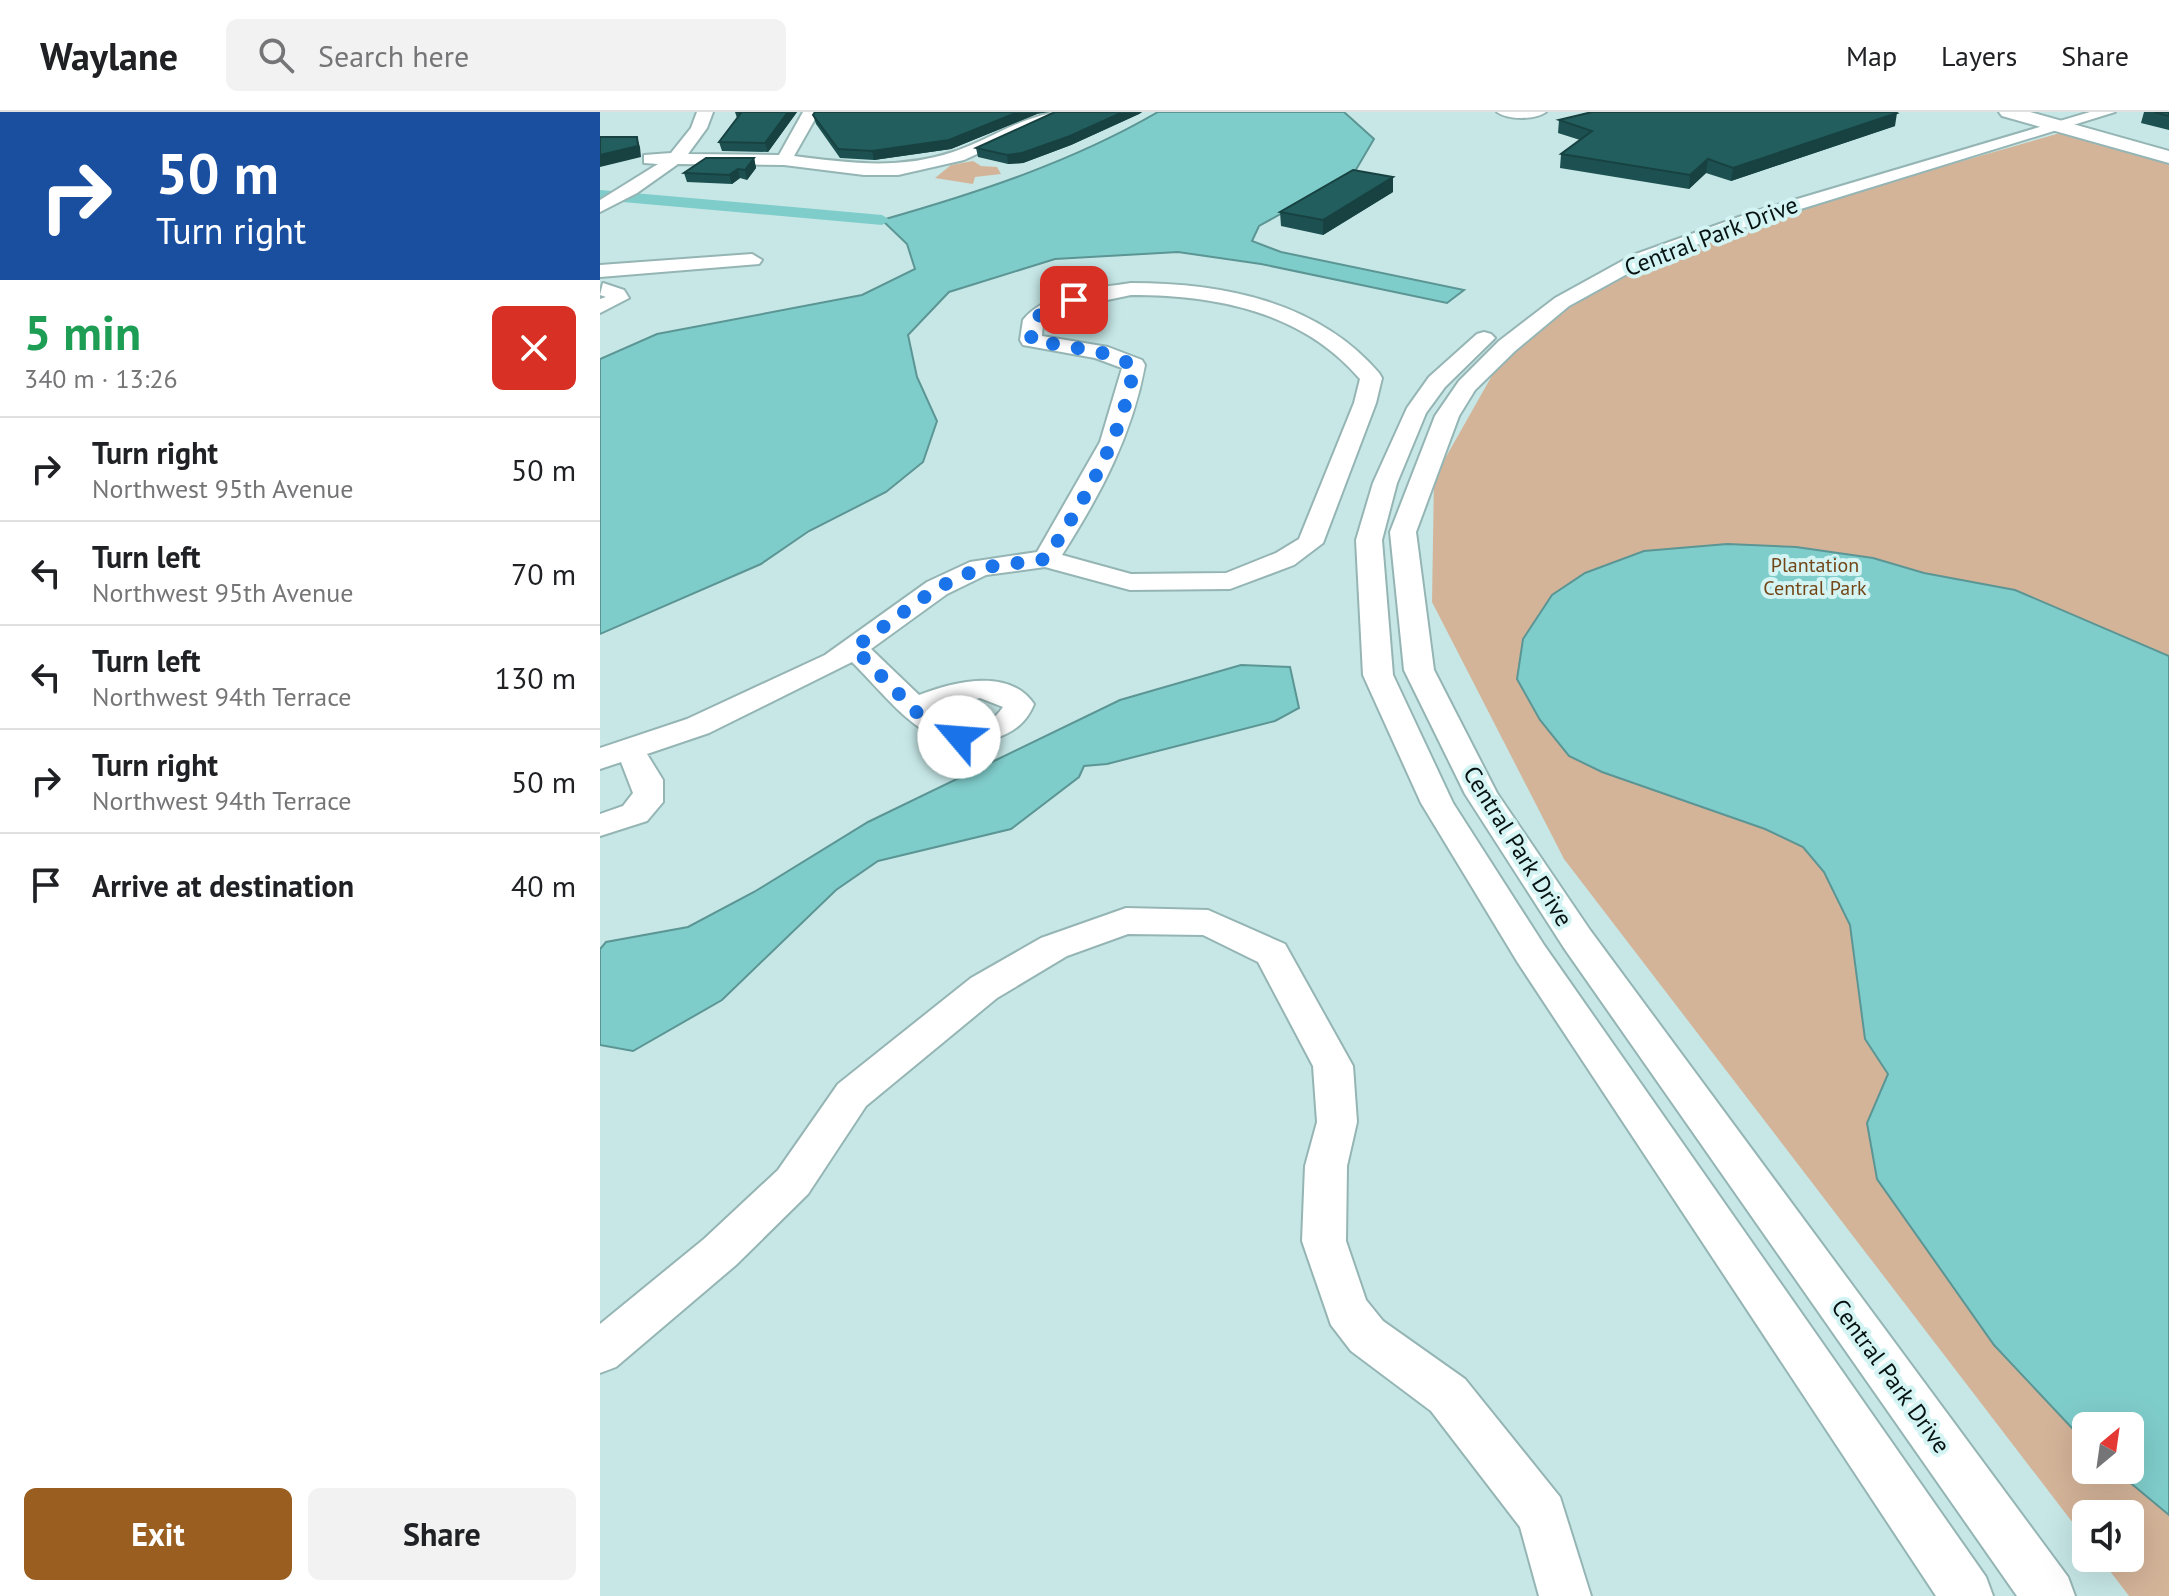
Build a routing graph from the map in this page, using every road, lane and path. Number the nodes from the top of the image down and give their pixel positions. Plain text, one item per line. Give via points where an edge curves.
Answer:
1 (705, 112) edge
2 (811, 112) edge
3 (1060, 112) edge
4 (1505, 112) edge
5 (1538, 112) edge
6 (2107, 112) edge
7 (2050, 117) edge
8 (667, 139) dead end
9 (2169, 146) edge
10 (2169, 157) edge
11 (650, 159) junction
12 (674, 159) junction
13 (784, 160) junction
14 (605, 189) edge
15 (600, 207) edge
16 (752, 260) dead end
17 (601, 289) edge
18 (1046, 559) junction
19 (854, 648) junction
20 (914, 707) dead end
21 (614, 754) edge
22 (600, 825) edge
23 (600, 1352) edge
24 (1565, 1596) edge
25 (1967, 1596) edge
26 (2049, 1596) edge

1 - 12 street via 692,139
2 - 13 street
3 - 13 street via 929,164 864,170
4 - 5 street
6 - 7 street, Central Park Drive
7 - 9 street
7 - 10 street
7 - 25 street, Central Park Drive via 1658,235 1570,275 1489,334 1437,382 1415,413 1369,540 1378,675 1437,803 1531,954
7 - 26 street, Central Park Drive via 1640,259 1562,302 1467,386 1447,416 1403,532 1419,670 1481,794 1586,952
8 - 11 street
11 - 12 street
11 - 14 street
12 - 13 street
12 - 15 street
16 - 17 street via 624,272
18 - 18 street via 1095,484 1131,389 1134,365 1100,352 1031,340 1033,320 1050,308 1134,288 1185,290 1305,323 1349,353 1371,378 1310,543 1285,559 1230,581 1130,582
18 - 19 street via 980,568 937,588
19 - 20 street
19 - 21 street via 698,726
21 - 22 street via 648,784 649,796 640,811 621,822
23 - 24 street via 720,1252 793,1182 852,1095 984,988 1054,947 1126,921 1208,923 1272,953 1333,1066 1337,1122 1326,1166 1324,1241 1347,1311 1367,1336 1448,1395 1542,1515

